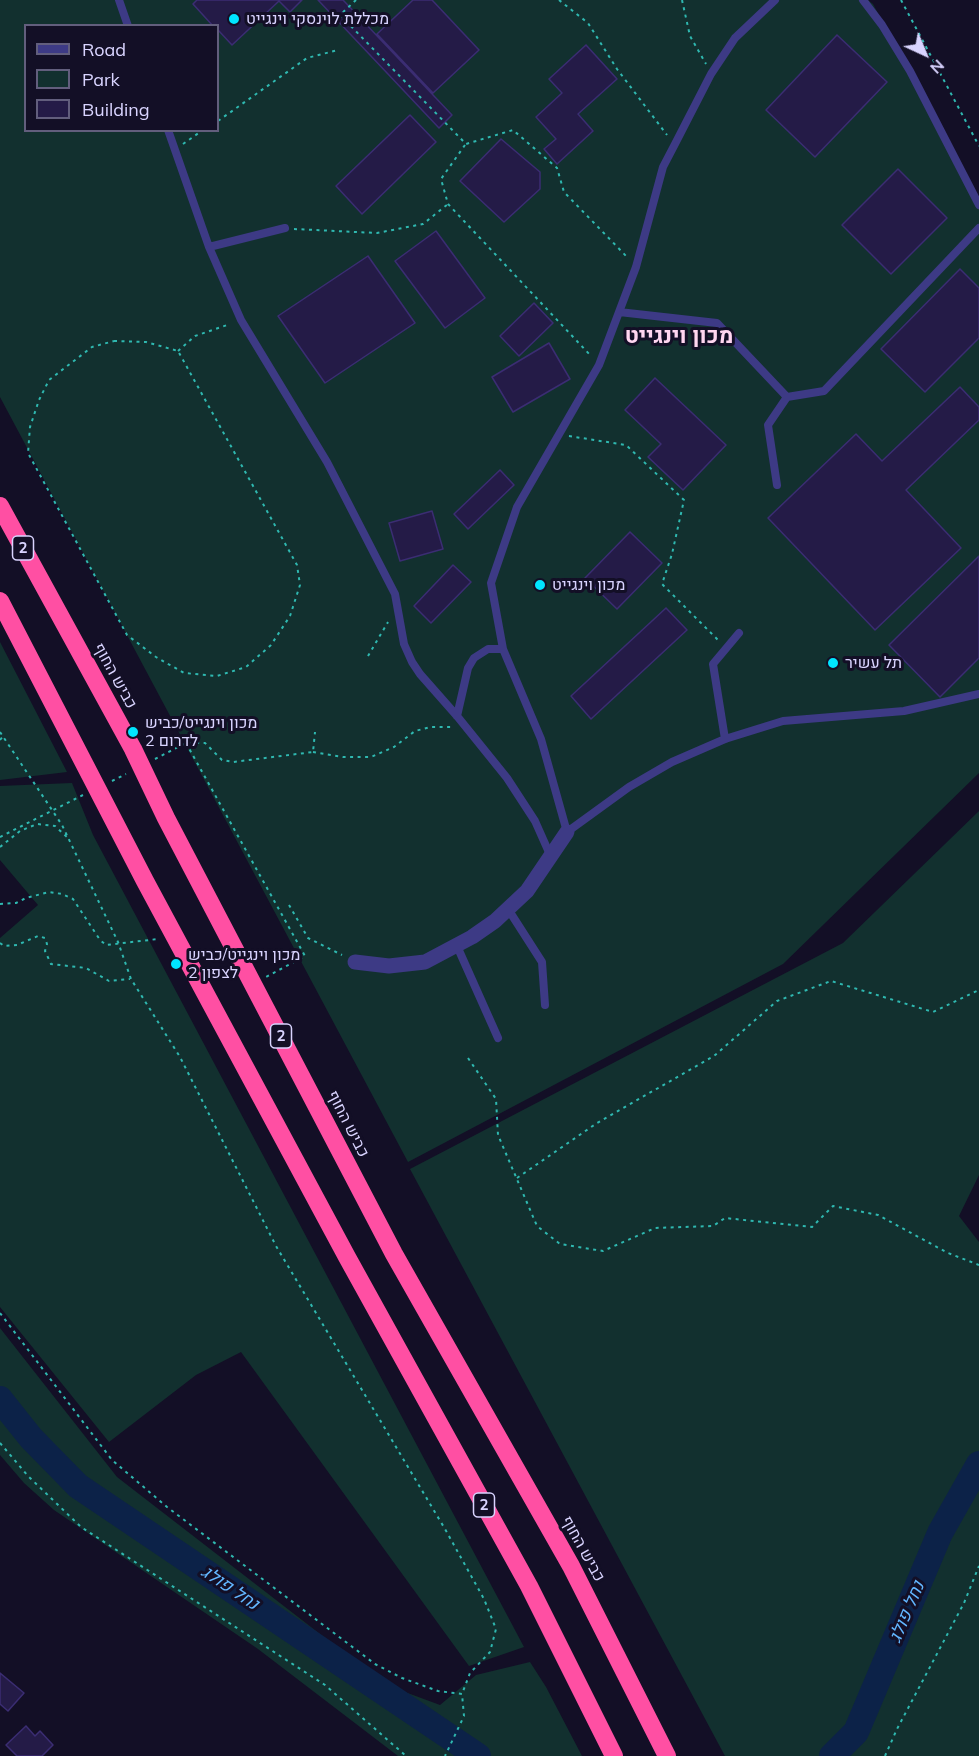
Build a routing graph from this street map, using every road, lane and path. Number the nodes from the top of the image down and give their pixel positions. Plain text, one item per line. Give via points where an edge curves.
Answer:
1 (356, 0) edge
2 (559, 0) edge
3 (682, 0) edge
4 (775, 0) edge
5 (863, 0) edge
6 (901, 0) edge
7 (121, 3) edge
8 (127, 24) edge
9 (338, 50) dead end
10 (711, 74) junction
11 (219, 120) edge
12 (169, 132) edge
13 (200, 132) edge
14 (466, 144) junction
15 (675, 144) junction
16 (979, 146) edge
17 (176, 149) junction
18 (448, 204) junction
19 (979, 205) edge
20 (285, 228) joint
21 (979, 228) edge
22 (209, 247) junction
23 (636, 267) junction
24 (619, 312) junction
25 (241, 320) junction
26 (178, 351) junction
27 (599, 365) junction
28 (787, 397) junction
29 (560, 435) junction
30 (777, 485) dead end
31 (0, 506) edge
32 (0, 602) edge
33 (397, 609) junction
34 (739, 633) dead end
35 (726, 648) junction
36 (503, 649) junction
37 (368, 656) dead end
38 (979, 694) edge
39 (457, 716) junction
40 (469, 730) junction
41 (0, 732) edge
42 (315, 732) dead end
43 (4, 735) junction
44 (725, 739) junction
45 (0, 740) edge
46 (313, 752) junction
47 (567, 832) junction
48 (70, 840) junction
49 (0, 847) edge
50 (551, 857) junction
51 (0, 904) edge
52 (289, 905) dead end
53 (508, 909) junction
54 (176, 938) junction
55 (118, 942) junction
56 (0, 943) edge
57 (458, 946) junction
58 (355, 962) joint
59 (131, 979) junction
60 (254, 984) junction
61 (979, 990) edge
62 (546, 1005) dead end
63 (498, 1038) dead end
64 (468, 1058) dead end
65 (517, 1178) junction
66 (979, 1265) edge
67 (0, 1313) edge
68 (0, 1443) edge
69 (979, 1566) edge
70 (462, 1694) junction
71 (665, 1752) edge
72 (405, 1756) edge
73 (445, 1756) edge
74 (614, 1756) edge
75 (885, 1756) edge

1 - 14 path via 340,15
2 - 15 path via 588,23 617,69
3 - 10 path via 690,36
4 - 10 lane via 735,38
5 - 19 lane via 910,70
6 - 16 path
7 - 8 lane
9 - 11 path via 307,58
10 - 15 lane
12 - 17 lane
13 - 17 path
14 - 18 path via 441,179
14 - 23 path via 513,130 557,168 564,192
15 - 23 lane via 663,167
17 - 22 lane
18 - 20 path via 423,224 377,233
18 - 27 path
20 - 22 lane
21 - 28 lane via 824,391
22 - 25 lane
23 - 24 lane
24 - 27 lane
24 - 28 lane via 717,323
25 - 26 path via 195,336
25 - 33 lane via 327,462 395,594
26 - 26 path via 146,342 114,341 92,347 71,361 49,380 39,400 30,427 28,453 127,635 184,673 217,676 246,668 271,645 290,616 300,585 297,566
27 - 29 lane
28 - 30 lane via 768,425
29 - 35 path via 627,445 684,500 662,584
29 - 36 lane via 518,507 491,583
31 - 60 highway, כביש החוף / 2 via 133,749
32 - 54 highway, 2
33 - 37 path
33 - 39 lane via 412,662
34 - 35 lane
35 - 44 lane via 713,664
36 - 39 lane via 488,649 474,658
36 - 47 lane via 541,739
38 - 44 lane via 904,711 783,721
39 - 40 lane
40 - 46 path via 431,727 415,731 394,747 371,757
40 - 50 lane via 535,821
41 - 43 path
42 - 46 path
43 - 45 path
43 - 48 path
44 - 47 lane via 637,782
46 - 60 path via 233,762 222,760 205,743 186,743 305,956
47 - 50 street
48 - 49 path via 55,826 38,824 20,831
48 - 55 path
50 - 53 street via 527,891
51 - 55 path via 49,892 62,894 73,899 100,940 106,945
52 - 58 path via 308,938
53 - 57 street
53 - 62 lane via 542,962
54 - 55 path
54 - 74 highway, 2 via 529,1586
55 - 59 path
56 - 59 path via 17,945 38,936 45,938 51,964 86,968 109,981
57 - 58 street via 425,962 389,966
57 - 63 lane
59 - 70 path via 180,1057 304,1296 484,1599 496,1629 490,1652 470,1672
60 - 71 highway, כביש החוף / 2 via 394,1254 571,1566
61 - 65 path via 933,1012 831,981 777,1001 714,1056 597,1123
64 - 65 path via 496,1099 498,1135
65 - 66 path via 537,1226 560,1244 603,1251 655,1228 713,1226 725,1218 812,1227 833,1206 878,1215
67 - 70 path via 112,1460 167,1507 375,1664 438,1691
68 - 72 path via 81,1527 325,1685
69 - 75 path
70 - 73 path via 464,1716

